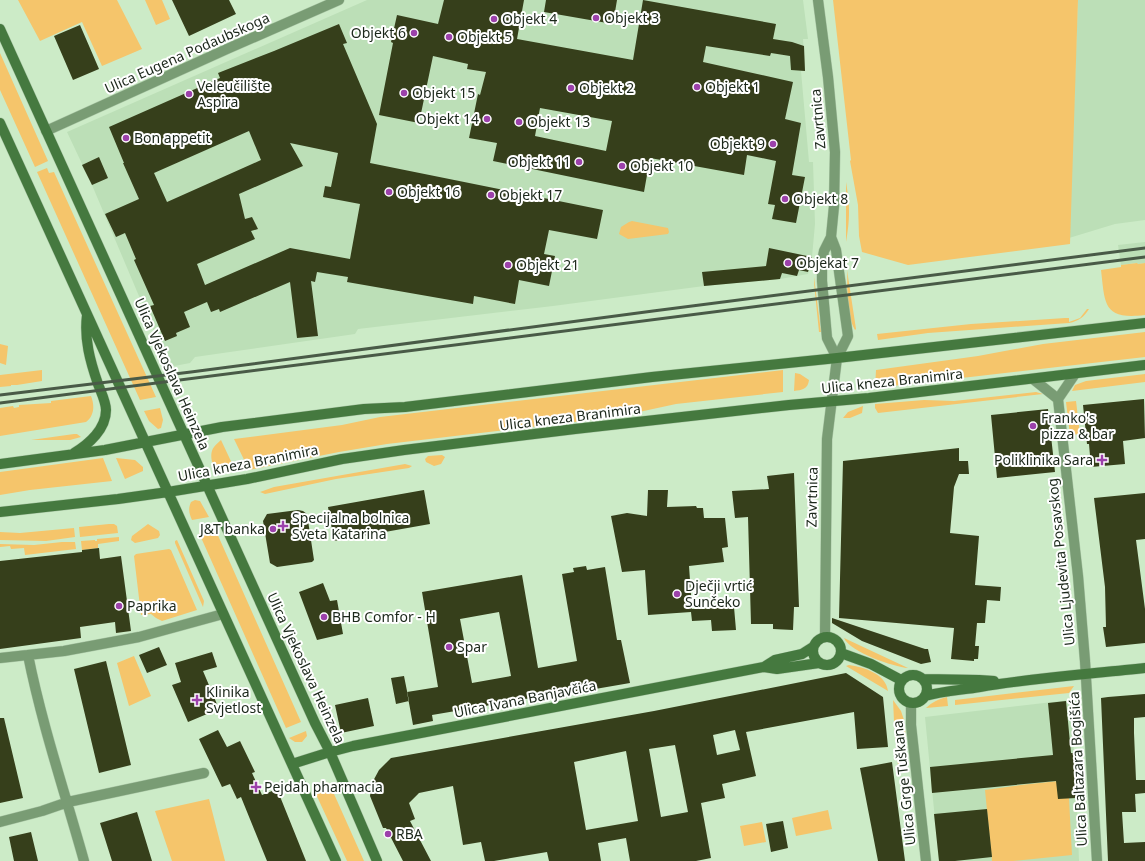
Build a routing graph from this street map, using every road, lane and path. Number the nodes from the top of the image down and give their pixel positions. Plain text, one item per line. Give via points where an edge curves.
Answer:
1 (339, 0) edge
2 (818, 0) edge
3 (0, 29) edge
4 (0, 123) edge
5 (46, 131) junction
6 (831, 237) junction
7 (87, 313) junction
8 (1145, 323) edge
9 (837, 358) junction
10 (1145, 365) edge
11 (1075, 374) junction
12 (1033, 379) junction
13 (1058, 399) junction
14 (832, 402) junction
15 (184, 435) junction
16 (144, 443) junction
17 (71, 455) junction
18 (0, 464) edge
19 (208, 486) junction
20 (168, 492) junction
21 (0, 512) edge
22 (223, 614) junction
23 (825, 636) junction
24 (813, 647) junction
25 (841, 654) junction
26 (28, 655) junction
27 (0, 658) edge
28 (819, 663) junction
29 (764, 667) junction
30 (1145, 668) edge
31 (1086, 675) junction
32 (924, 679) junction
33 (901, 680) junction
34 (1004, 683) junction
35 (925, 696) junction
36 (911, 703) junction
37 (330, 752) junction
38 (292, 764) junction
39 (204, 774) dead end
40 (68, 802) junction
41 (0, 822) edge
42 (84, 861) edge
43 (336, 861) edge
44 (377, 861) edge
45 (926, 861) edge
46 (1097, 861) edge

1 - 5 street, Ulica Eugena Podaubskoga
2 - 6 street, Zavrtnica via 835,152
3 - 5 main road, Ulica Vjekoslava Heinzela
4 - 7 main road
5 - 15 main road, Ulica Vjekoslava Heinzela
6 - 9 street, Zavrtnica via 836,250 848,336
6 - 9 street, Zavrtnica via 824,251 822,281 827,338
7 - 16 main road
7 - 17 main road via 85,326 90,359 106,410 102,425 91,440
8 - 9 main road, Ulica kneza Branimira
9 - 14 street, Zavrtnica
9 - 15 main road, Ulica kneza Branimira via 405,407 364,409 222,427
10 - 11 main road, Ulica kneza Branimira
11 - 12 main road, Ulica kneza Branimira
11 - 13 street
12 - 13 street
12 - 14 main road, Ulica kneza Branimira
13 - 31 street, Ulica Ljudevita Posavskog via 1078,576
14 - 19 main road, Ulica kneza Branimira via 404,450 342,459
14 - 23 street, Zavrtnica via 827,452
15 - 16 main road, Ulica kneza Branimira
15 - 19 main road, Ulica Vjekoslava Heinzela
16 - 17 main road, Ulica kneza Branimira
16 - 20 main road
17 - 18 main road, Ulica kneza Branimira
19 - 20 main road, Ulica kneza Branimira
19 - 37 main road, Ulica Vjekoslava Heinzela
20 - 21 main road, Ulica kneza Branimira
20 - 22 main road
22 - 26 street via 139,637
22 - 38 main road
23 - 24 main road
23 - 25 main road via 838,641
24 - 28 main road via 813,655
24 - 29 main road, Ulica Ivana Banjavčića via 802,654 775,660
25 - 28 main road via 832,664
25 - 33 main road via 871,664
26 - 27 street
26 - 40 street
28 - 29 main road, Ulica Ivana Banjavčića via 777,669
29 - 37 main road, Ulica Ivana Banjavčića
30 - 31 main road
31 - 34 main road
31 - 46 street, Ulica Baltazara Bogišića
32 - 33 main road via 911,674
32 - 34 main road
32 - 35 main road via 927,687
33 - 36 main road via 899,693 905,701
34 - 35 main road
35 - 36 main road via 918,702
36 - 45 street, Ulica Grge Tuškana via 911,725
37 - 38 main road, Ulica Ivana Banjavčića
37 - 44 main road, Ulica Vjekoslava Heinzela
38 - 43 main road
39 - 40 street
40 - 41 street
40 - 42 street

